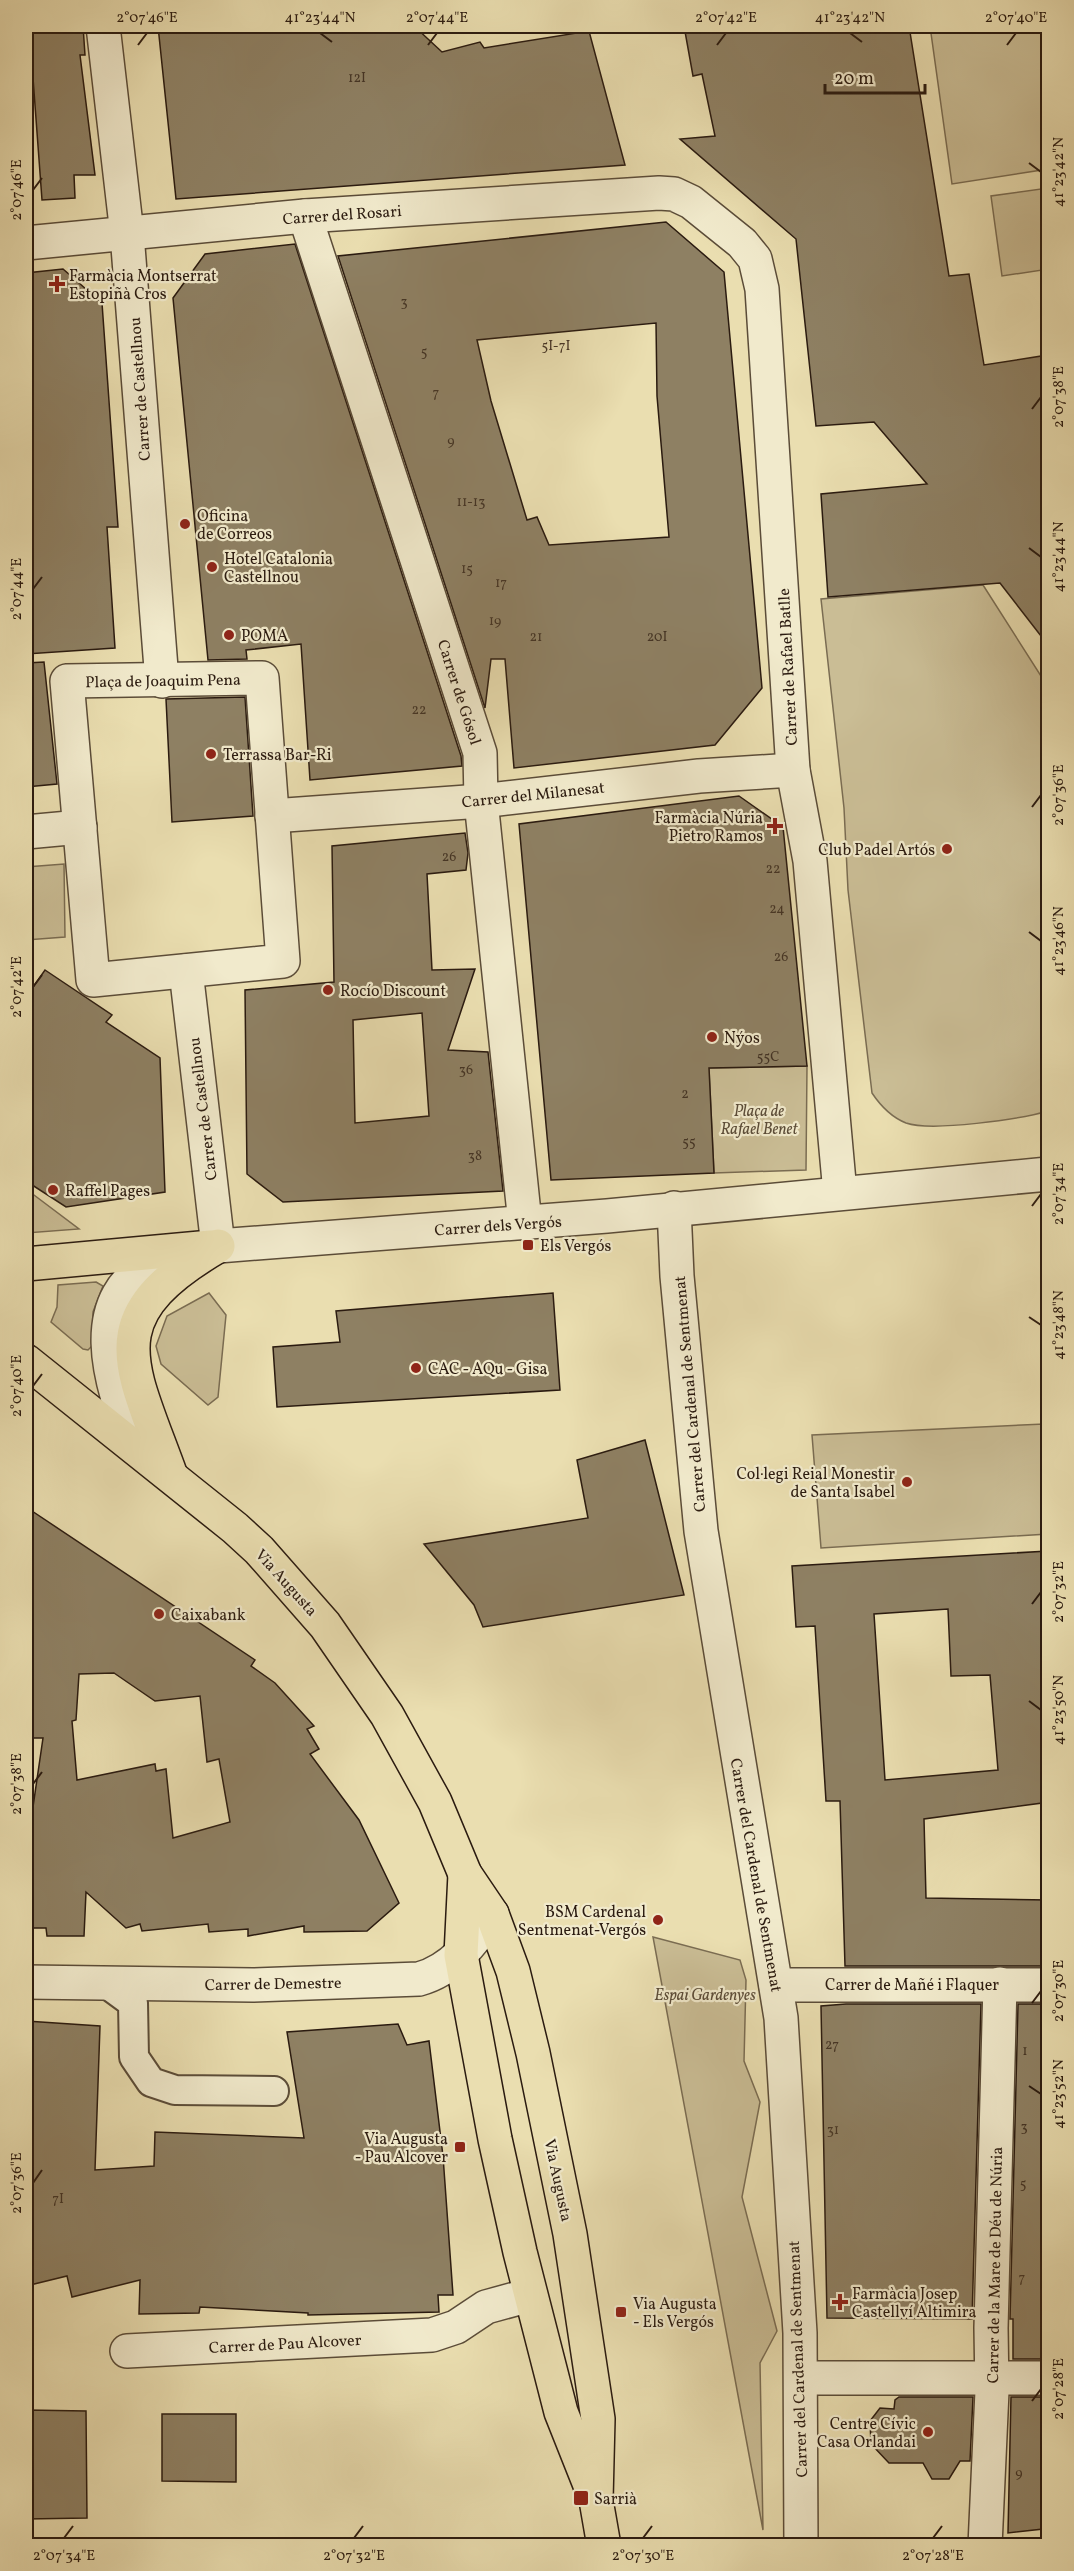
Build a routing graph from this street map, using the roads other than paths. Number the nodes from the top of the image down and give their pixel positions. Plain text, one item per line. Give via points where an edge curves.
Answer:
1 (103, 26) edge
2 (659, 193) joint
3 (305, 216) junction
4 (127, 234) junction
5 (26, 243) edge
6 (162, 681) junction
7 (793, 770) junction
8 (481, 801) junction
9 (272, 816) junction
10 (80, 826) junction
11 (26, 832) edge
12 (186, 971) junction
13 (1048, 1174) edge
14 (840, 1193) junction
15 (674, 1208) junction
16 (525, 1223) junction
17 (218, 1246) junction
18 (26, 1263) edge
19 (26, 1360) edge
20 (135, 1447) junction
21 (171, 1476) junction
22 (465, 1874) junction
23 (492, 1914) junction
24 (461, 1955) junction
25 (26, 1982) edge
26 (107, 1984) junction
27 (1000, 1984) junction
28 (776, 1985) junction
29 (1048, 1985) edge
30 (274, 2091) dead end
31 (530, 2295) junction
32 (127, 2351) dead end
33 (801, 2378) junction
34 (1048, 2378) edge
35 (992, 2379) junction
36 (596, 2500) junction
37 (604, 2546) edge
38 (801, 2546) edge
39 (985, 2546) edge

1 - 4 street, Carrer de Castellnou
2 - 3 street, Carrer del Rosari
2 - 7 street, Carrer de Rafael Batlle via 674,194 706,212 742,243 759,271
3 - 4 street, Carrer del Rosari
3 - 8 street, Carrer de Gósol via 480,753
4 - 5 street, Carrer del Rosari
4 - 6 street, Carrer de Castellnou
6 - 9 street, Plaça de Joaquim Pena via 262,678
6 - 10 street, Plaça de Joaquim Pena via 67,681
7 - 8 street, Carrer del Milanesat via 699,776
7 - 14 street, Carrer de Rafael Batlle via 810,861
8 - 9 street, Carrer del Milanesat
8 - 16 street, Carrer de Gósol
9 - 12 street, Plaça de Joaquim Pena via 283,961
10 - 11 street
10 - 12 street, Plaça de Joaquim Pena via 93,980
12 - 17 street, Carrer de Castellnou
13 - 14 street, Carrer dels Vergós
14 - 15 street, Carrer dels Vergós
15 - 16 street, Carrer dels Vergós
15 - 28 street, Carrer del Cardenal de Sentmenat via 701,1531
16 - 17 street, Carrer dels Vergós
17 - 18 main road
17 - 20 street, Carrer dels Vergós via 159,1260 125,1286 114,1304 108,1327 110,1367
17 - 21 main road via 163,1284 138,1316 133,1335 137,1384
19 - 20 main road, Via Augusta
20 - 21 main road, Via Augusta
21 - 22 main road, Via Augusta via 259,1550 325,1625 409,1754 435,1802
22 - 23 main road, Via Augusta
22 - 24 main road, Via Augusta
23 - 24 street, Carrer de Demestre
23 - 36 main road, Via Augusta via 513,1971 570,2234 598,2419
24 - 26 street, Carrer de Demestre via 436,1974 419,1979 253,1985
24 - 31 main road, Via Augusta via 495,2139
25 - 26 street, Carrer de Demestre
26 - 30 street via 133,2003 134,2057 151,2082 175,2090
27 - 28 street, Carrer de Mañé i Flaquer
27 - 29 street, Carrer de Mañé i Flaquer
27 - 35 street, Carrer de la Mare de Déu de Núria
28 - 33 street, Carrer del Cardenal de Sentmenat via 788,2108
31 - 32 street, Carrer de Pau Alcover via 486,2307 444,2333
31 - 36 main road, Via Augusta via 561,2412
33 - 35 street
33 - 38 street, Carrer del Cardenal de Sentmenat
34 - 35 street
35 - 39 street, Carrer de la Mare de Déu de Núria
36 - 37 main road, Via Augusta

